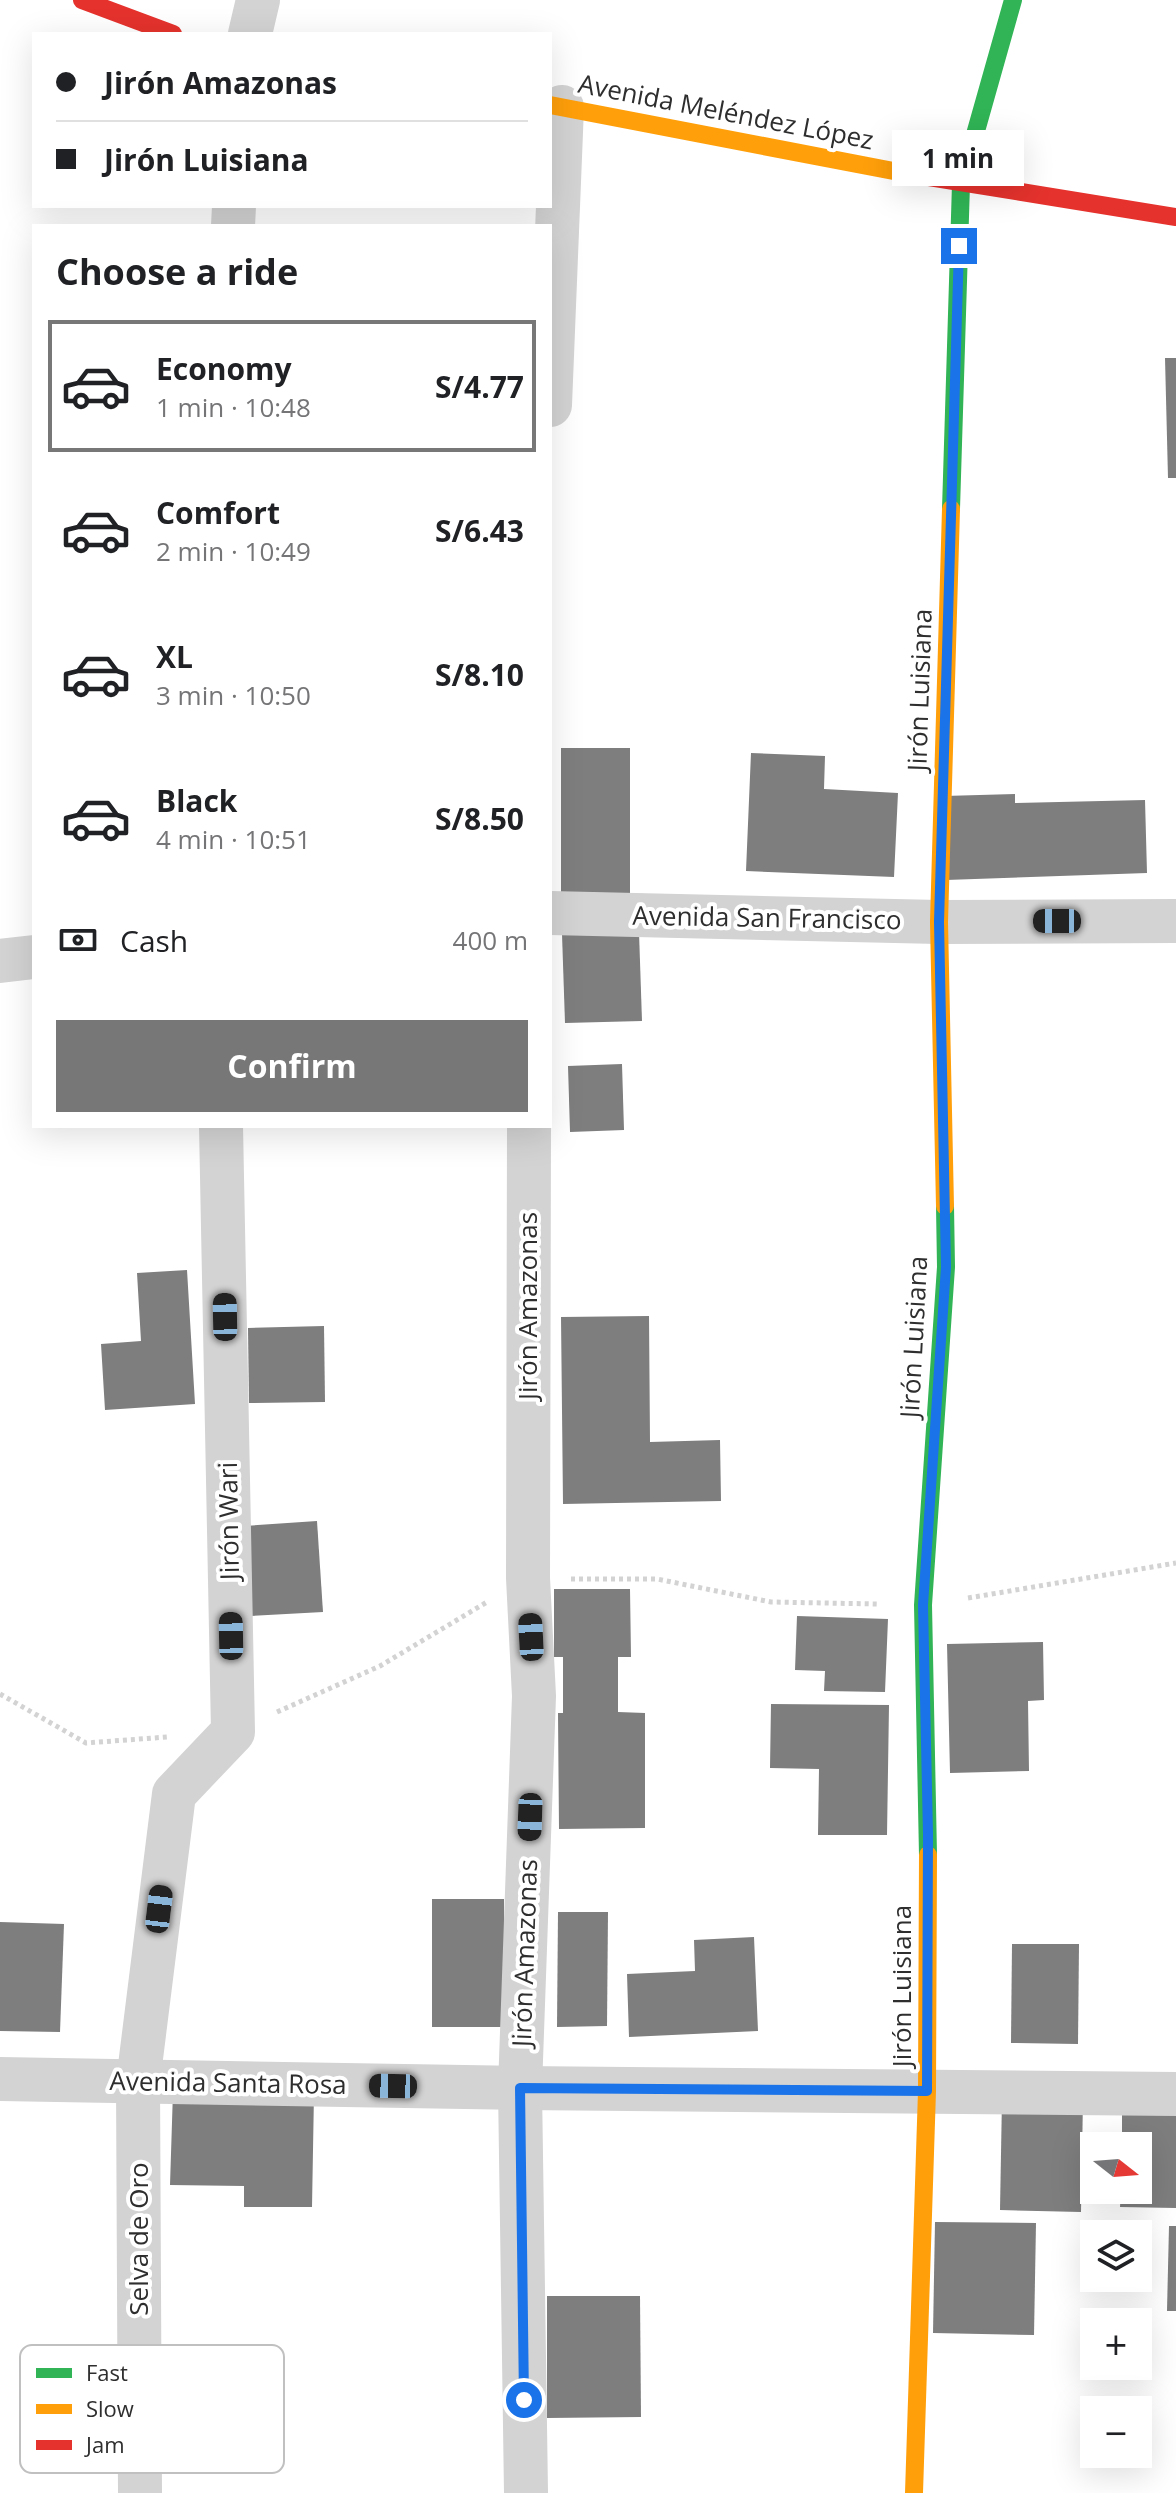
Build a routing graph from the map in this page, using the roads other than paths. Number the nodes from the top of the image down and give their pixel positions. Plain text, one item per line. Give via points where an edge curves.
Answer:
1 (82, 0) edge
2 (258, 0) edge
3 (1013, 0) edge
4 (168, 32) edge
5 (250, 32) edge
6 (556, 106) edge
7 (961, 184) junction
8 (1176, 217) edge
9 (552, 305) edge
10 (552, 913) edge
11 (1176, 921) edge
12 (939, 922) junction
13 (32, 957) edge
14 (0, 961) edge
15 (221, 1128) edge
16 (529, 1128) edge
17 (0, 2079) edge
18 (138, 2082) junction
19 (520, 2088) junction
20 (927, 2091) junction
21 (1176, 2094) edge
22 (139, 2345) edge
23 (140, 2473) edge
24 (140, 2493) edge
25 (526, 2493) edge
26 (914, 2493) edge

1 - 4 street
2 - 5 street
3 - 7 street, Jirón Luisiana
6 - 7 street, Avenida Meléndez López
6 - 9 street
7 - 8 street, Avenida Meléndez López
7 - 12 street, Jirón Luisiana
10 - 12 street, Avenida San Francisco
11 - 12 street, Avenida San Francisco
12 - 20 street, Jirón Luisiana via 946,1267 923,1605
13 - 14 street
15 - 18 street, Jirón Wari via 233,1732 174,1794
16 - 19 street, Jirón Amazonas via 528,1578 534,1696
17 - 18 street, Avenida Santa Rosa
18 - 19 street, Avenida Santa Rosa
18 - 22 street, Selva de Oro
19 - 20 street, Avenida Santa Rosa
19 - 25 street, Jirón Amazonas
20 - 21 street, Avenida Santa Rosa
20 - 26 street, Jirón Luisiana
23 - 24 street, Selva de Oro

